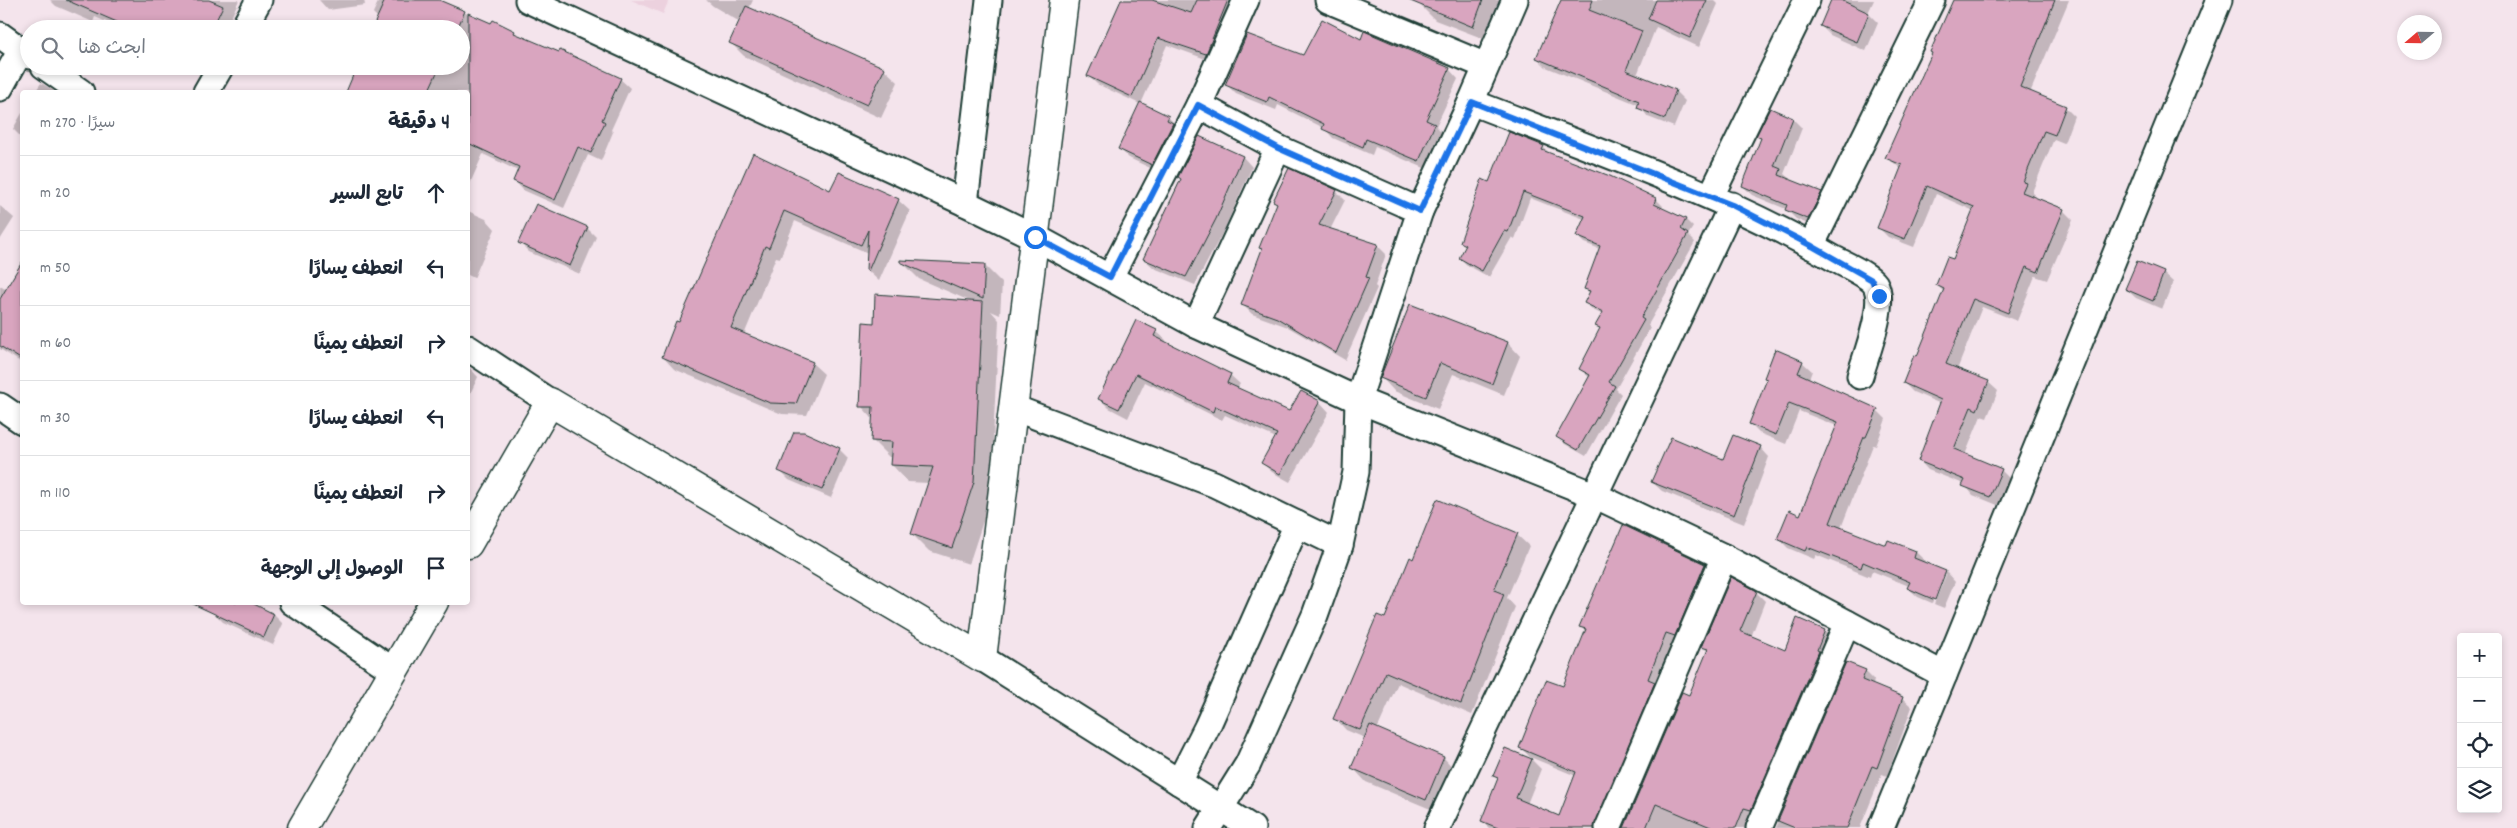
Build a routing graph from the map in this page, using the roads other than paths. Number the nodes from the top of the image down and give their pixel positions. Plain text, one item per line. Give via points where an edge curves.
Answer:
1 (259, 0) edge
2 (528, 0) edge
3 (989, 0) edge
4 (1064, 0) edge
5 (1246, 0) edge
6 (1328, 0) edge
7 (1515, 0) edge
8 (1807, 0) edge
9 (1932, 0) edge
10 (2219, 0) edge
11 (248, 20) edge
12 (0, 35) edge
13 (20, 49) edge
14 (20, 60) edge
15 (1486, 66) junction
16 (57, 75) edge
17 (216, 75) edge
18 (0, 88) edge
19 (78, 90) edge
20 (207, 90) edge
21 (1472, 102) junction
22 (1198, 105) junction
23 (1278, 148) junction
24 (1721, 201) junction
25 (965, 203) junction
26 (1420, 211) junction
27 (1035, 237) junction
28 (1812, 246) junction
29 (1110, 277) junction
30 (1196, 325) junction
31 (470, 349) edge
32 (1860, 376) dead end
33 (1358, 400) junction
34 (550, 402) junction
35 (0, 406) edge
36 (1014, 408) junction
37 (20, 419) edge
38 (1594, 495) junction
39 (1297, 524) junction
40 (470, 541) edge
41 (1340, 545) junction
42 (1724, 557) junction
43 (296, 605) edge
44 (432, 605) edge
45 (1848, 623) junction
46 (982, 658) junction
47 (394, 672) junction
48 (1944, 675) junction
49 (1179, 782) junction
50 (1214, 819) edge
51 (302, 828) edge
52 (1252, 828) edge
53 (1437, 828) edge
54 (1608, 828) edge
55 (1759, 828) edge
56 (1881, 828) edge

1 - 11 street
2 - 25 street
3 - 25 street
4 - 27 street
5 - 22 street
6 - 15 street
7 - 15 street
8 - 24 street
9 - 28 street
10 - 48 street
12 - 13 street
14 - 18 street
15 - 21 street
16 - 19 street
17 - 20 street
21 - 24 street
21 - 26 street
22 - 23 street
22 - 29 street
23 - 26 street
23 - 30 street
24 - 28 street
24 - 38 street
25 - 27 street
26 - 33 street
27 - 29 street
27 - 36 street
28 - 32 street via 1872,280 1876,286 1879,308
29 - 30 street
30 - 33 street
31 - 34 street
33 - 38 street
33 - 41 street via 1356,472
34 - 40 street
34 - 46 street
35 - 37 street
36 - 39 street via 1214,484
36 - 46 street
38 - 42 street
38 - 53 street
39 - 41 street
39 - 49 street via 1207,727
41 - 50 street via 1314,615 1252,755
42 - 45 street
42 - 54 street
43 - 47 street
44 - 47 street
45 - 48 street
45 - 55 street
46 - 49 street
47 - 51 street
48 - 56 street
49 - 50 street
50 - 52 street

